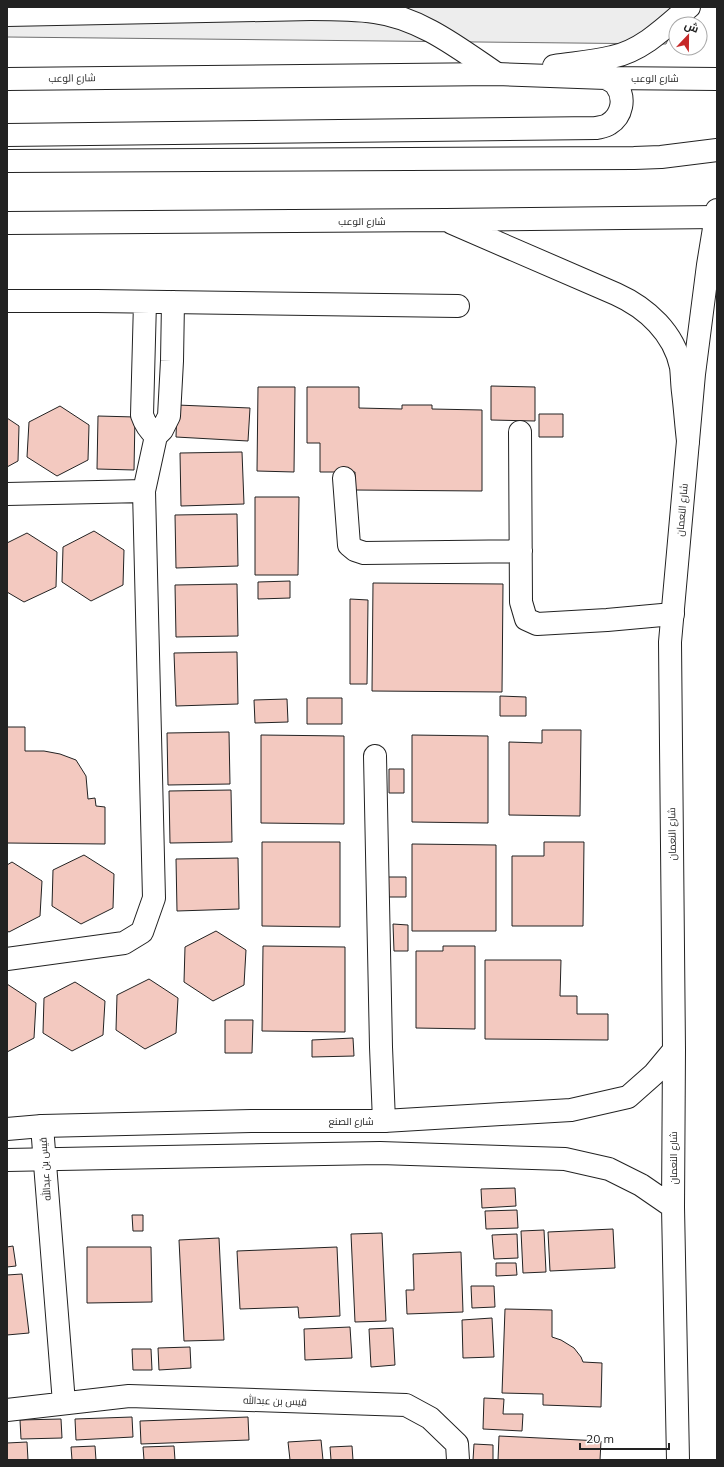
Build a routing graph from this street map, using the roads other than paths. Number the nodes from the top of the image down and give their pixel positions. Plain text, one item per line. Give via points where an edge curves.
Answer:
1 (689, 7) edge
2 (7, 15) edge
3 (497, 74) junction
4 (606, 78) junction
5 (717, 78) edge
6 (7, 79) edge
7 (7, 136) edge
8 (717, 150) edge
9 (7, 161) edge
10 (717, 214) edge
11 (446, 220) junction
12 (7, 223) edge
13 (7, 301) edge
14 (145, 302) junction
15 (173, 302) junction
16 (458, 306) dead end
17 (520, 432) dead end
18 (156, 436) junction
19 (688, 441) junction
20 (344, 478) dead end
21 (144, 491) junction
22 (7, 494) edge
23 (521, 551) junction
24 (672, 614) junction
25 (375, 756) dead end
26 (7, 959) edge
27 (674, 1050) junction
28 (384, 1122) junction
29 (42, 1126) junction
30 (7, 1129) edge
31 (7, 1160) edge
32 (44, 1160) junction
33 (672, 1207) junction
34 (64, 1403) junction
35 (7, 1410) edge
36 (458, 1460) edge
37 (678, 1460) edge

1 - 3 street via 654,37 613,57
2 - 3 street via 311,9 377,12 401,18 424,28
3 - 4 street, شارع الوعب
3 - 6 street, شارع الوعب
4 - 5 street, شارع الوعب
4 - 7 street via 616,85 622,95 622,107 617,118 608,125 596,128
8 - 9 street via 634,158
10 - 11 street, شارع الوعب
10 - 19 street, شارع النعمان via 694,374
11 - 12 street, شارع الوعب
11 - 19 street via 630,300 645,311 663,330 675,349 681,368
13 - 14 street
14 - 15 street
14 - 18 street via 142,416 150,431
15 - 16 street
15 - 18 street via 169,416
17 - 23 street
18 - 21 street
19 - 24 street, شارع النعمان
20 - 23 street via 349,545 356,550 364,553
21 - 22 street
21 - 26 street via 154,898 142,932 124,943
23 - 24 street via 521,602 526,619 537,624
24 - 27 street, شارع النعمان via 670,650
25 - 28 street
27 - 28 street, شارع الصنع via 654,1074 628,1097 571,1110
27 - 33 street, شارع النعمان
28 - 29 street, شارع الصنع via 251,1121
29 - 30 street, شارع الصنع
29 - 32 street, قيس بن عبدالله
31 - 32 street
32 - 33 street via 380,1153 565,1159 609,1170 641,1185
32 - 34 street, قيس بن عبدالله
33 - 37 street, شارع النعمان
34 - 35 street, قيس بن عبدالله
34 - 36 street, قيس بن عبدالله via 129,1396 406,1405 430,1418 457,1444

